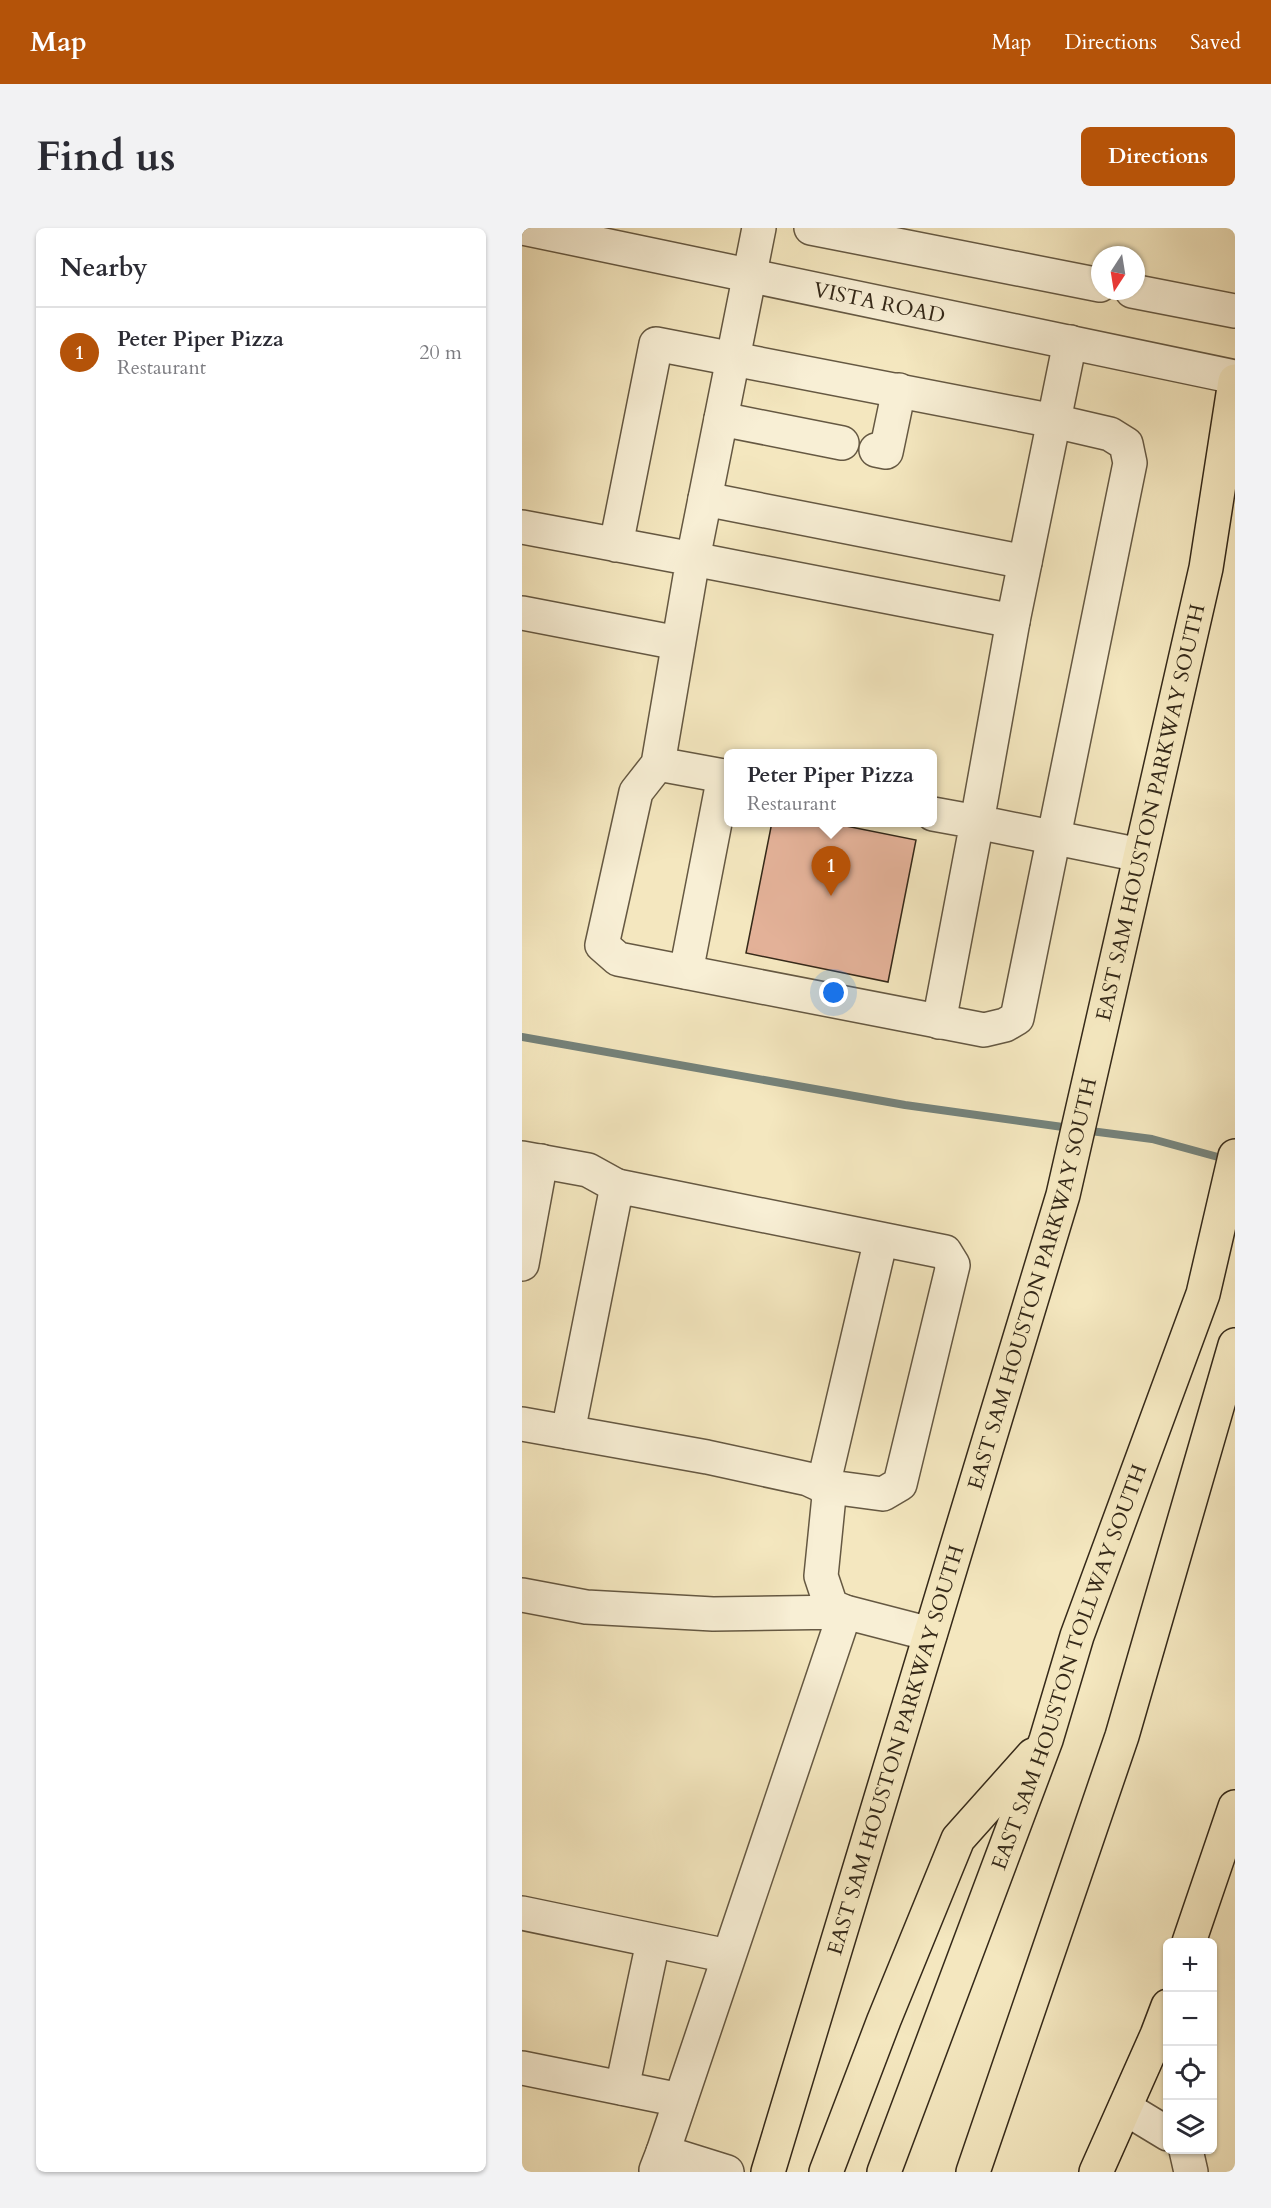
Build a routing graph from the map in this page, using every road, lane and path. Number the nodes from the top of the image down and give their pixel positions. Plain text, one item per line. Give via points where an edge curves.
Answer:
1 (523, 228) edge
2 (759, 228) edge
3 (811, 228) edge
4 (750, 275) junction
5 (1091, 283) edge
6 (1145, 294) edge
7 (1235, 311) edge
8 (1070, 342) junction
9 (734, 357) junction
10 (1235, 379) edge
11 (899, 390) junction
12 (721, 419) junction
13 (1053, 421) junction
14 (842, 443) dead end
15 (876, 450) dead end
16 (705, 499) junction
17 (1235, 524) edge
18 (522, 527) edge
19 (616, 545) junction
20 (693, 559) junction
21 (1025, 562) junction
22 (1206, 568) junction
23 (522, 613) edge
24 (1013, 621) junction
25 (678, 643) junction
26 (658, 764) junction
27 (724, 776) edge
28 (724, 791) edge
29 (937, 815) edge
30 (977, 822) junction
31 (1054, 838) junction
32 (1140, 855) junction
33 (686, 972) junction
34 (939, 1022) junction
35 (1235, 1156) edge
36 (532, 1159) edge
37 (617, 1186) junction
38 (881, 1239) junction
39 (522, 1264) edge
40 (1235, 1345) edge
41 (522, 1424) edge
42 (568, 1432) junction
43 (823, 1486) junction
44 (522, 1595) edge
45 (845, 1612) junction
46 (930, 1634) junction
47 (1046, 1740) junction
48 (1235, 1807) edge
49 (522, 1913) edge
50 (1190, 1938) edge
51 (653, 1942) junction
52 (1047, 1952) junction
53 (728, 1956) junction
54 (1163, 2019) edge
55 (522, 2068) edge
56 (622, 2088) junction
57 (680, 2100) junction
58 (1125, 2108) junction
59 (1163, 2132) edge
60 (1187, 2154) edge
61 (659, 2162) edge
62 (727, 2172) edge
63 (768, 2172) edge
64 (826, 2172) edge
65 (884, 2172) edge
66 (973, 2172) edge
67 (989, 2172) edge
68 (1096, 2172) edge
69 (1191, 2172) edge

1 - 4 street, VISTA ROAD
2 - 4 street
3 - 5 street
4 - 8 street, VISTA ROAD
4 - 9 street
6 - 7 street
8 - 10 street, VISTA ROAD
8 - 13 street
9 - 11 street
9 - 12 street
9 - 19 street via 656,344
10 - 22 main road, EAST SAM HOUSTON PARKWAY SOUTH
11 - 13 street
11 - 15 street via 885,452
12 - 14 street
12 - 16 street
13 - 21 street
13 - 31 street via 1110,434 1126,444 1130,463
16 - 20 street
16 - 21 street
17 - 22 main road
18 - 19 street
19 - 20 street
20 - 24 street
20 - 25 street
21 - 24 street
22 - 32 main road, EAST SAM HOUSTON PARKWAY SOUTH
23 - 25 street
24 - 30 street
25 - 26 street
26 - 27 street
26 - 33 street via 636,792 602,945 618,959
28 - 33 street
29 - 30 street
30 - 31 street
30 - 34 street
31 - 32 street
31 - 34 street via 1017,1018 984,1030
32 - 46 main road, EAST SAM HOUSTON PARKWAY SOUTH via 1063,1195
33 - 34 street
35 - 47 main road, EAST SAM HOUSTON TOLLWAY SOUTH via 1203,1294 1077,1636
36 - 37 street via 588,1170
36 - 39 street
37 - 38 street
37 - 42 street
38 - 43 street
38 - 43 street via 945,1252 953,1265 900,1484 883,1494
40 - 52 main road via 1122,1736
41 - 42 street
42 - 43 street via 707,1456 808,1479
43 - 45 street via 829,1496 822,1576 831,1606
44 - 45 street via 586,1608 713,1614
45 - 46 street
45 - 53 street
46 - 63 main road, EAST SAM HOUSTON PARKWAY SOUTH
47 - 64 main road via 958,1839
47 - 65 main road, EAST SAM HOUSTON TOLLWAY SOUTH
48 - 50 main road
49 - 51 street
51 - 53 street
51 - 56 street
52 - 66 main road
52 - 67 main road
53 - 57 street
54 - 58 main road
55 - 56 street
56 - 57 street
57 - 61 street
58 - 59 street
58 - 68 main road
60 - 69 street
61 - 62 street

